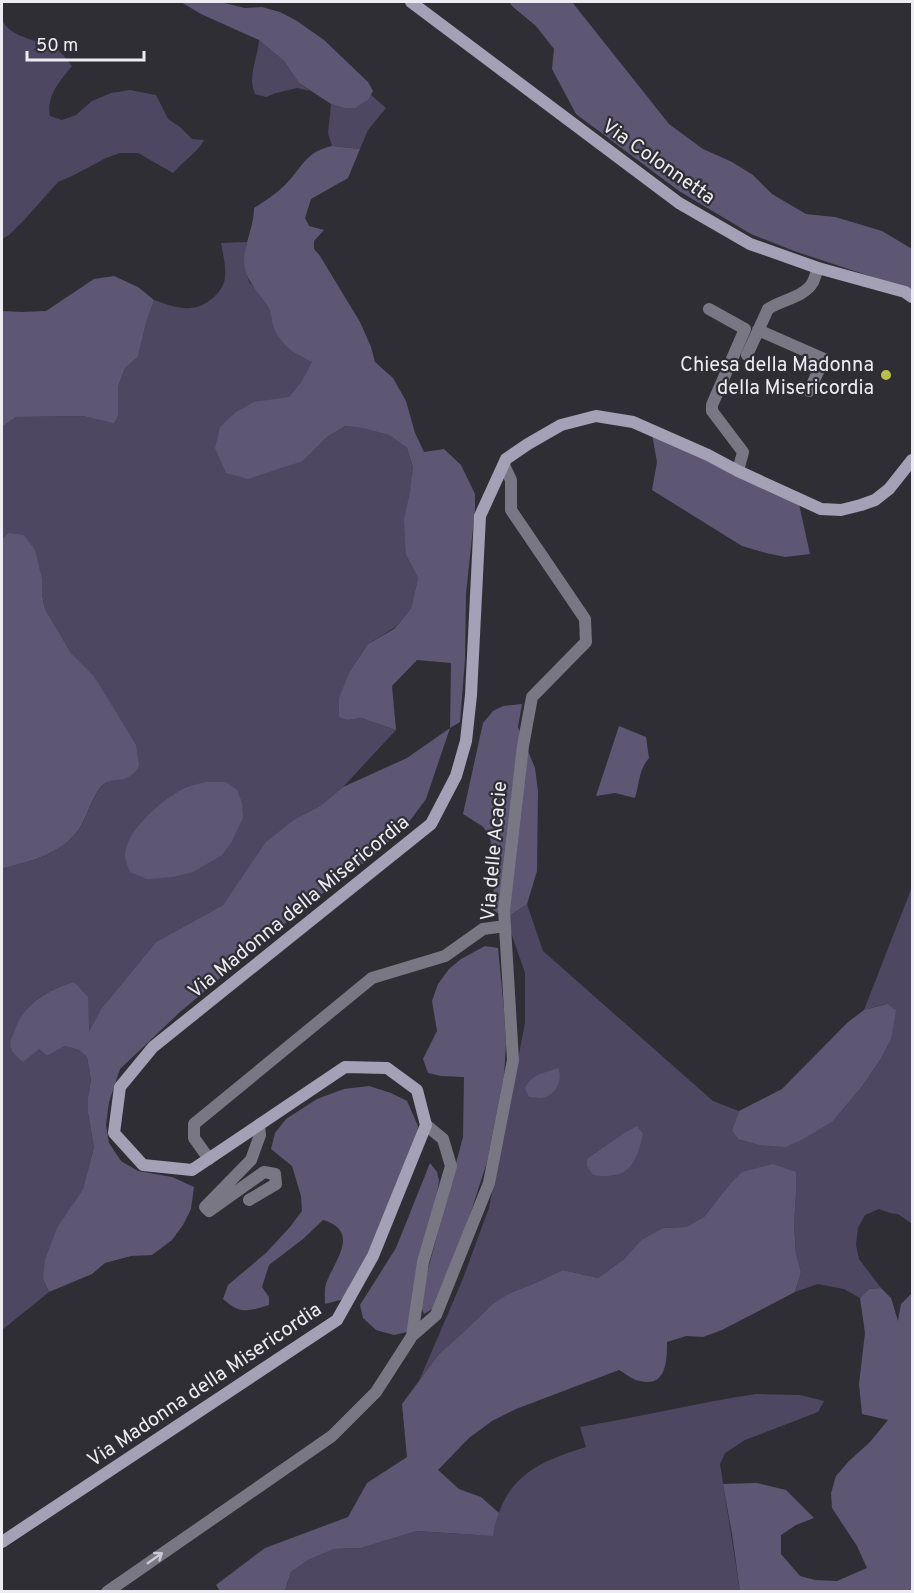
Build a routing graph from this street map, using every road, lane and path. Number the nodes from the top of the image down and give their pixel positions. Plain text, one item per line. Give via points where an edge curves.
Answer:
1 (411, 2) edge
2 (818, 268) junction
3 (912, 297) edge
4 (709, 309) dead end
5 (758, 330) junction
6 (747, 355) dead end
7 (809, 391) dead end
8 (912, 460) edge
9 (504, 465) junction
10 (738, 471) junction
11 (505, 926) junction
12 (259, 1125) junction
13 (426, 1125) junction
14 (209, 1159) junction
15 (249, 1200) dead end
16 (412, 1336) junction
17 (2, 1542) edge
18 (111, 1590) edge

1 - 2 main road, Via Colonnetta via 679,202 750,244
2 - 3 main road, Via Colonnetta
2 - 5 street via 805,292 768,309
4 - 10 street via 745,329 712,405 712,411 742,452
5 - 6 street
5 - 7 street via 824,359
8 - 10 main road, Via Madonna della Misericordia via 890,489 875,500 841,510 821,509
9 - 10 main road, Via Madonna della Misericordia via 506,459 561,425 596,416 633,422
9 - 11 street, Via delle Acacie via 511,480 511,510 585,619 586,642 532,697 523,746
9 - 14 main road, Via Madonna della Misericordia via 480,516 466,741 456,776 431,824 153,1047 120,1087 114,1133 143,1165 192,1170
11 - 14 street via 483,929 446,956 372,978 194,1124 194,1137
11 - 16 street, Via delle Acacie via 513,1060 489,1183 436,1315
12 - 13 main road, Via Madonna della Misericordia via 345,1067 387,1068 394,1073 417,1090
12 - 14 main road, Via Madonna della Misericordia
12 - 15 street via 260,1135 250,1160 205,1207 209,1211 264,1173 275,1174 276,1184
13 - 16 street, Via delle Acacie via 443,1139 451,1166 423,1262
13 - 17 main road, Via Madonna della Misericordia via 373,1256 337,1320
18 -> 16 street, Via delle Acacie via 332,1436 376,1392

